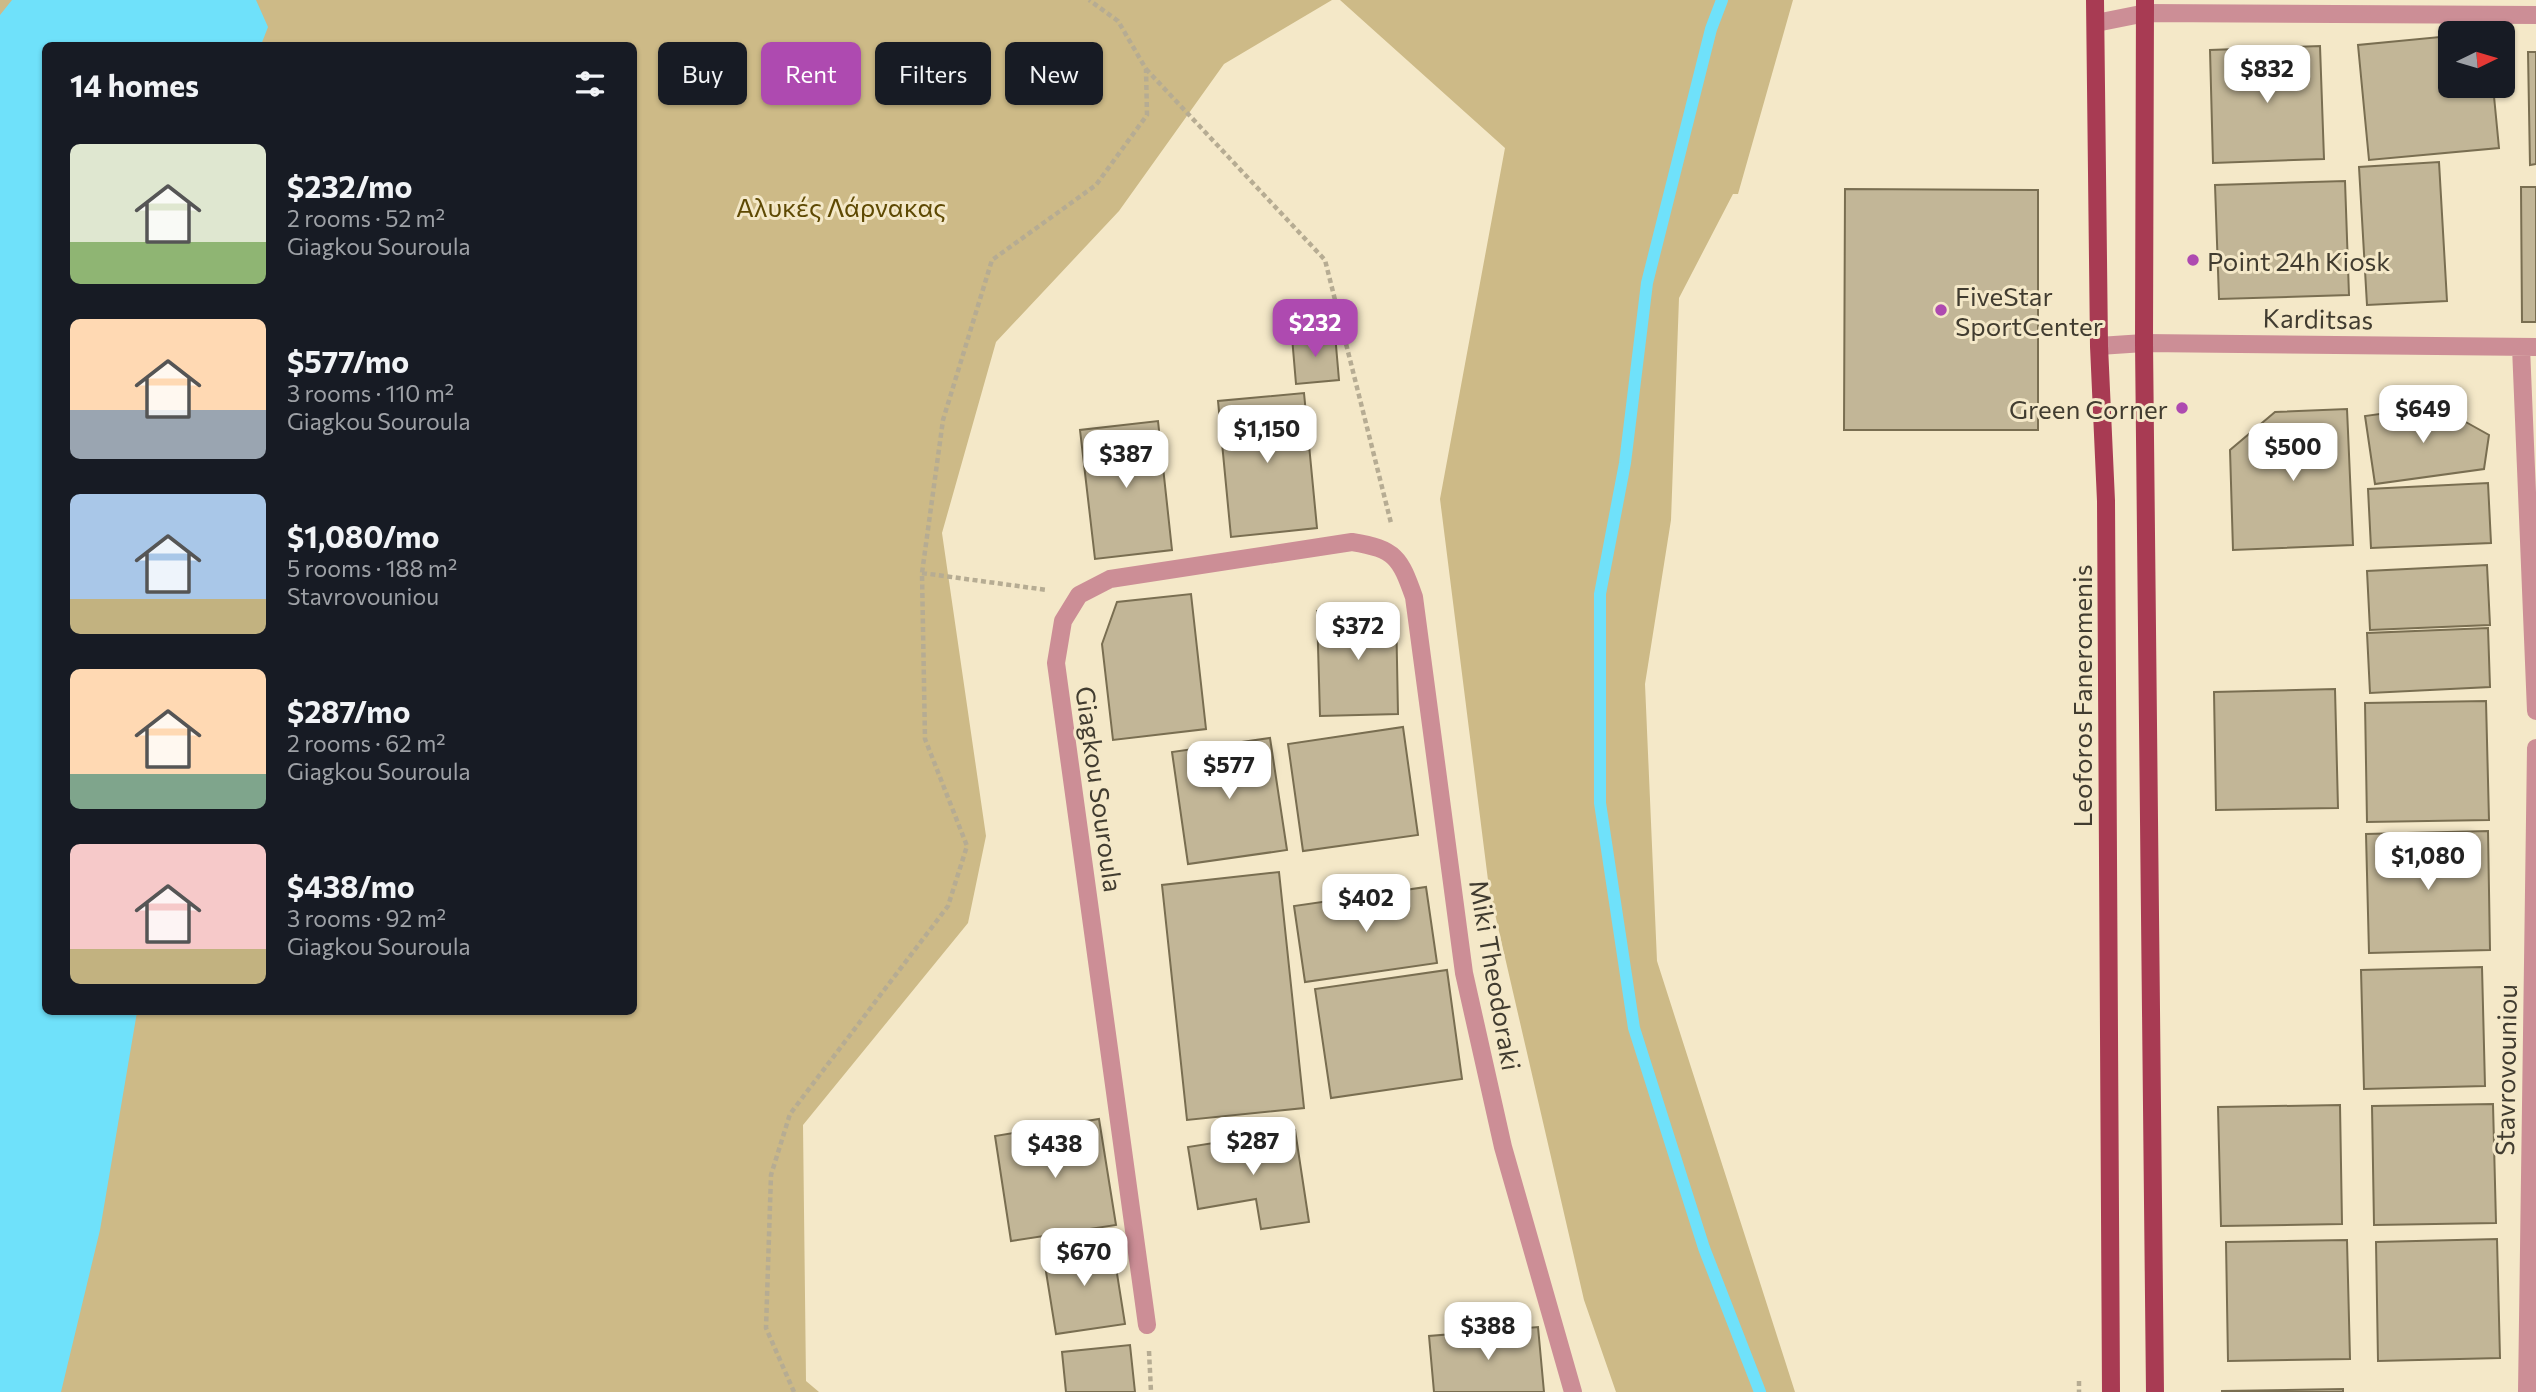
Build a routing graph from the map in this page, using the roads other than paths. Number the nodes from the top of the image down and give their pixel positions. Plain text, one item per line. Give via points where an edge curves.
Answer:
1 (2095, 0) edge
2 (2146, 6) edge
3 (2536, 15) edge
4 (2096, 23) junction
5 (2144, 343) junction
6 (2099, 346) junction
7 (2528, 347) edge
8 (1401, 561) joint
9 (2536, 711) edge
10 (2536, 748) edge
11 (1147, 1325) road end
12 (1573, 1392) edge
13 (2111, 1392) edge
14 (2155, 1392) edge
15 (2527, 1392) edge

1 - 4 main road, Leoforos Faneromenis
2 - 3 street
2 - 4 street
2 - 5 main road
4 - 6 main road, Leoforos Faneromenis
5 - 6 street, Karditsas
5 - 7 street, Karditsas
5 - 14 main road
6 - 13 main road, Leoforos Faneromenis via 2106,500
7 - 9 street
8 - 11 street, Giagkou Souroula via 1376,545 1352,542 1110,579 1079,595 1063,621 1056,663
8 - 12 street, Miki Theodoraki via 1414,597 1464,973 1503,1147
10 - 15 street, Stavrovouniou

